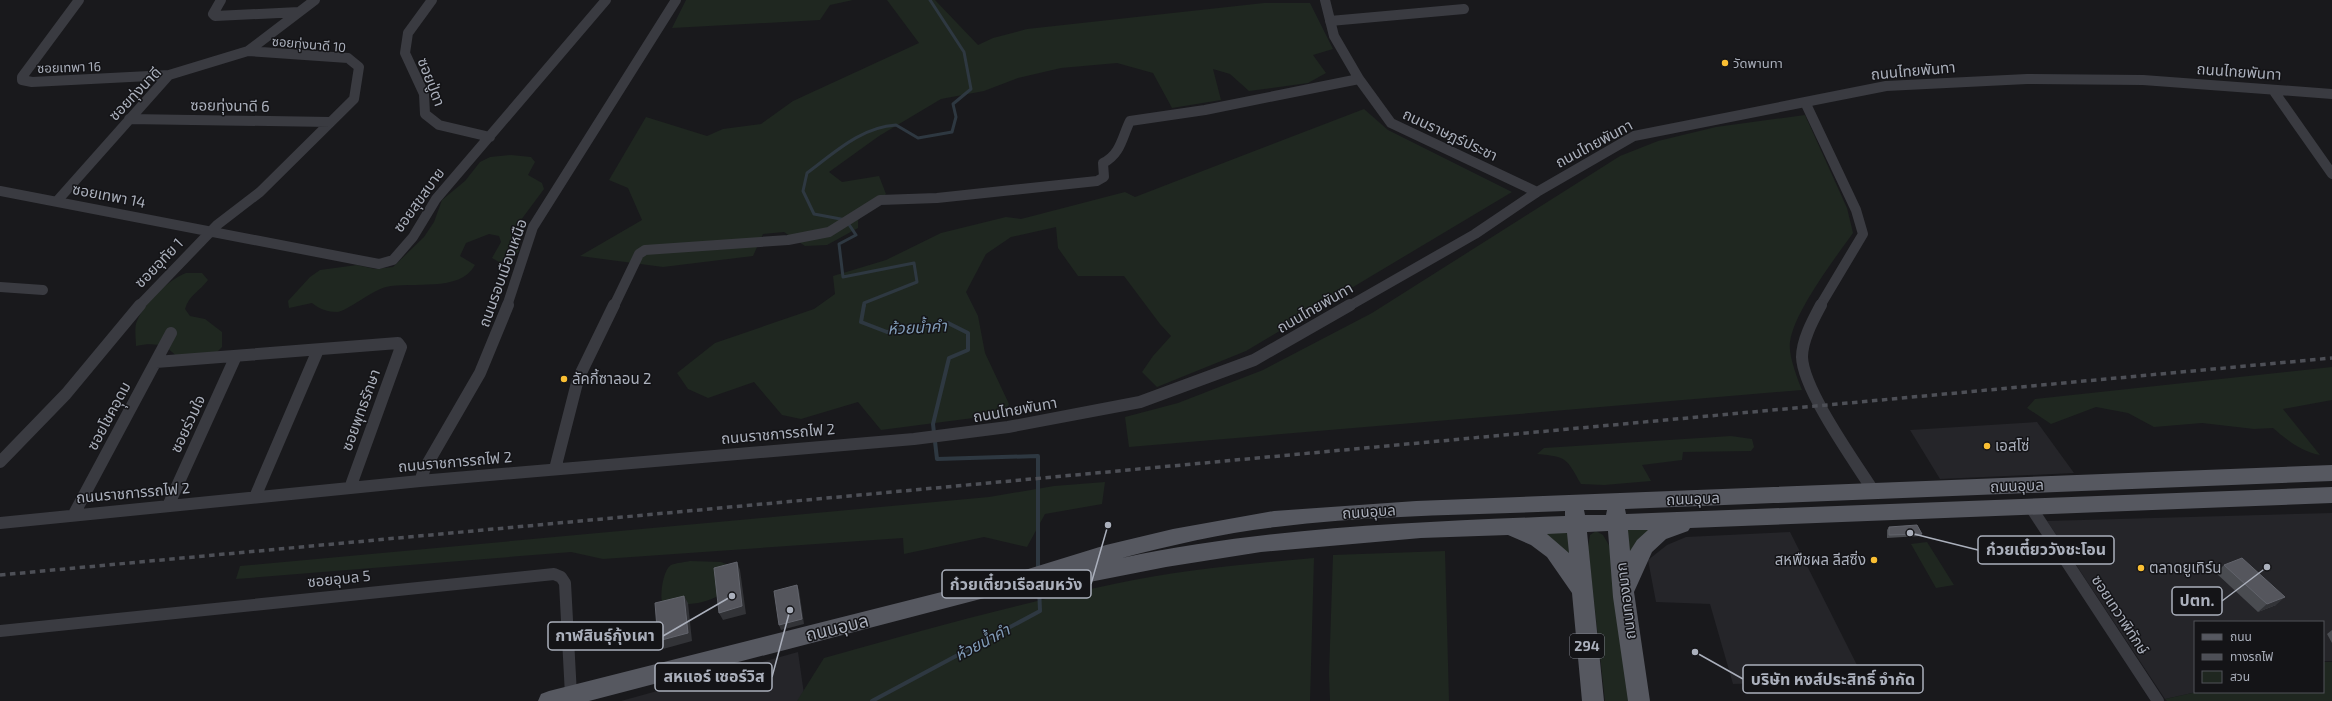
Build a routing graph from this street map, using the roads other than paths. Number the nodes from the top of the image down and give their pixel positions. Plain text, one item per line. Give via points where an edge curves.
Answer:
1 (79, 0) edge
2 (221, 0) edge
3 (315, 0) edge
4 (432, 0) edge
5 (606, 0) edge
6 (676, 0) edge
7 (1325, 0) edge
8 (1464, 10) dead end
9 (299, 12) junction
10 (1330, 21) junction
11 (248, 51) junction
12 (169, 75) junction
13 (1359, 79) junction
14 (2272, 90) junction
15 (2332, 94) edge
16 (354, 99) joint
17 (1805, 102) junction
18 (128, 119) junction
19 (330, 122) junction
20 (490, 137) junction
21 (2332, 174) edge
22 (0, 191) edge
23 (1537, 192) junction
24 (57, 201) junction
25 (212, 231) junction
26 (0, 287) edge
27 (42, 290) dead end
28 (171, 332) dead end
29 (318, 350) junction
30 (236, 356) junction
31 (156, 362) junction
32 (914, 439) joint
33 (0, 462) edge
34 (555, 469) junction
35 (2332, 473) edge
36 (420, 481) junction
37 (2055, 485) junction
38 (350, 488) junction
39 (1874, 492) junction
40 (2332, 495) edge
41 (255, 498) junction
42 (1614, 502) junction
43 (1574, 503) junction
44 (2068, 505) junction
45 (168, 506) junction
46 (2030, 506) junction
47 (74, 514) junction
48 (1714, 519) junction
49 (0, 523) edge
50 (1618, 523) junction
51 (1577, 524) junction
52 (1506, 527) junction
53 (1061, 573) junction
54 (1581, 591) junction
55 (1624, 598) junction
56 (0, 631) edge
57 (571, 695) junction
58 (549, 701) edge
59 (1593, 701) edge
60 (1639, 701) edge
61 (2158, 701) edge

1 - 12 street, ซอยเทพา 16 via 22,80 32,82
2 - 9 street via 215,16
3 - 9 street, ซอยทุ่งนาดี
4 - 20 street, ซอยปู่ตา via 408,33 405,53 424,94 425,114 439,125
5 - 20 street, ซอยสุขสบาย
6 - 36 street, ถนนรอบเมืองเหนือ via 533,227 505,313 480,373
7 - 10 street, ถนนราษฎร์ประชา
8 - 10 street
9 - 11 street, ซอยทุ่งนาดี
10 - 13 street, ถนนราษฎร์ประชา via 1334,36
11 - 12 street, ซอยทุ่งนาดี
11 - 16 street, ซอยทุ่งนาดี 10 via 348,58 359,67
12 - 18 street, ซอยทุ่งนาดี
13 - 23 street, ถนนราษฎร์ประชา via 1391,123
13 - 34 street via 1205,110 1130,121 1123,132 1117,155 1114,160 1103,163 1104,177 1096,181 937,198 880,200 828,232 788,240 645,250 639,254 578,379
14 - 15 street, ถนนไทยพันทา
14 - 17 street, ถนนไทยพันทา via 2143,80 2027,80 1886,86
14 - 21 street
16 - 19 street, ซอยอุทัย 1
17 - 23 street, ถนนไทยพันทา via 1634,136
17 - 39 street via 1856,210 1863,234 1810,325 1802,356 1809,385
18 - 19 street, ซอยทุ่งนาดี 6
18 - 24 street, ซอยทุ่งนาดี
19 - 25 street, ซอยอุทัย 1 via 260,192
20 - 25 street, ซอยสุขสบาย via 436,199 413,237 394,260 387,263 379,264
22 - 24 street, ซอยเทพา 14
23 - 32 street, ถนนไทยพันทา via 1475,234 1254,360 1140,402 1008,427
24 - 25 street, ซอยเทพา 14
25 - 33 street, ซอยอุทัย 1 via 137,308 66,394
26 - 27 street
28 - 31 street, ซอยโชคอุุดม
29 - 30 street
29 - 38 street, ซอยพุทธรักษา via 398,343 401,347
29 - 41 street
30 - 31 street
30 - 45 street, ซอยร่วมใจ
31 - 47 street, ซอยโชคอุุดม
32 - 34 street, ถนนราชการรถไฟ 2
34 - 36 street, ถนนราชการรถไฟ 2
35 - 37 main road, ถนนอุบล
36 - 38 street, ถนนราชการรถไฟ 2
37 - 39 main road, ถนนอุบล
37 - 44 main road
38 - 41 street, ถนนราชการรถไฟ 2
39 - 42 main road, ถนนอุบล
40 - 44 main road, ถนนอุบล
41 - 45 street, ถนนราชการรถไฟ 2
42 - 43 main road, ถนนอุบล
42 - 50 main road, ถนนทองมาก
43 - 51 main road, 294
43 - 53 main road, ถนนอุบล via 1416,509 1274,519 1160,540
44 - 46 main road, ถนนอุบล
45 - 47 street, ถนนราชการรถไฟ 2
46 - 48 main road, ถนนอุบล
46 - 61 street, ซอยเทวาพิทักษ์
47 - 49 street, ถนนราชการรถไฟ 2
48 - 50 main road, ถนนอุบล
48 - 55 main road via 1668,527 1644,543 1633,565
50 - 51 main road, ถนนอุบล
50 - 55 main road, ถนนทองมาก
51 - 52 main road, ถนนอุบล
51 - 54 main road, 294
52 - 53 main road, ถนนอุบล via 1421,530 1275,541
52 - 54 main road via 1546,542 1564,562
53 - 57 main road, ถนนอุบล
54 - 59 main road, 294
55 - 60 main road, ถนนทองมาก
56 - 57 street, ซอยอุบล 5 via 554,574 561,577 565,583
57 - 58 main road, ถนนอุบล

